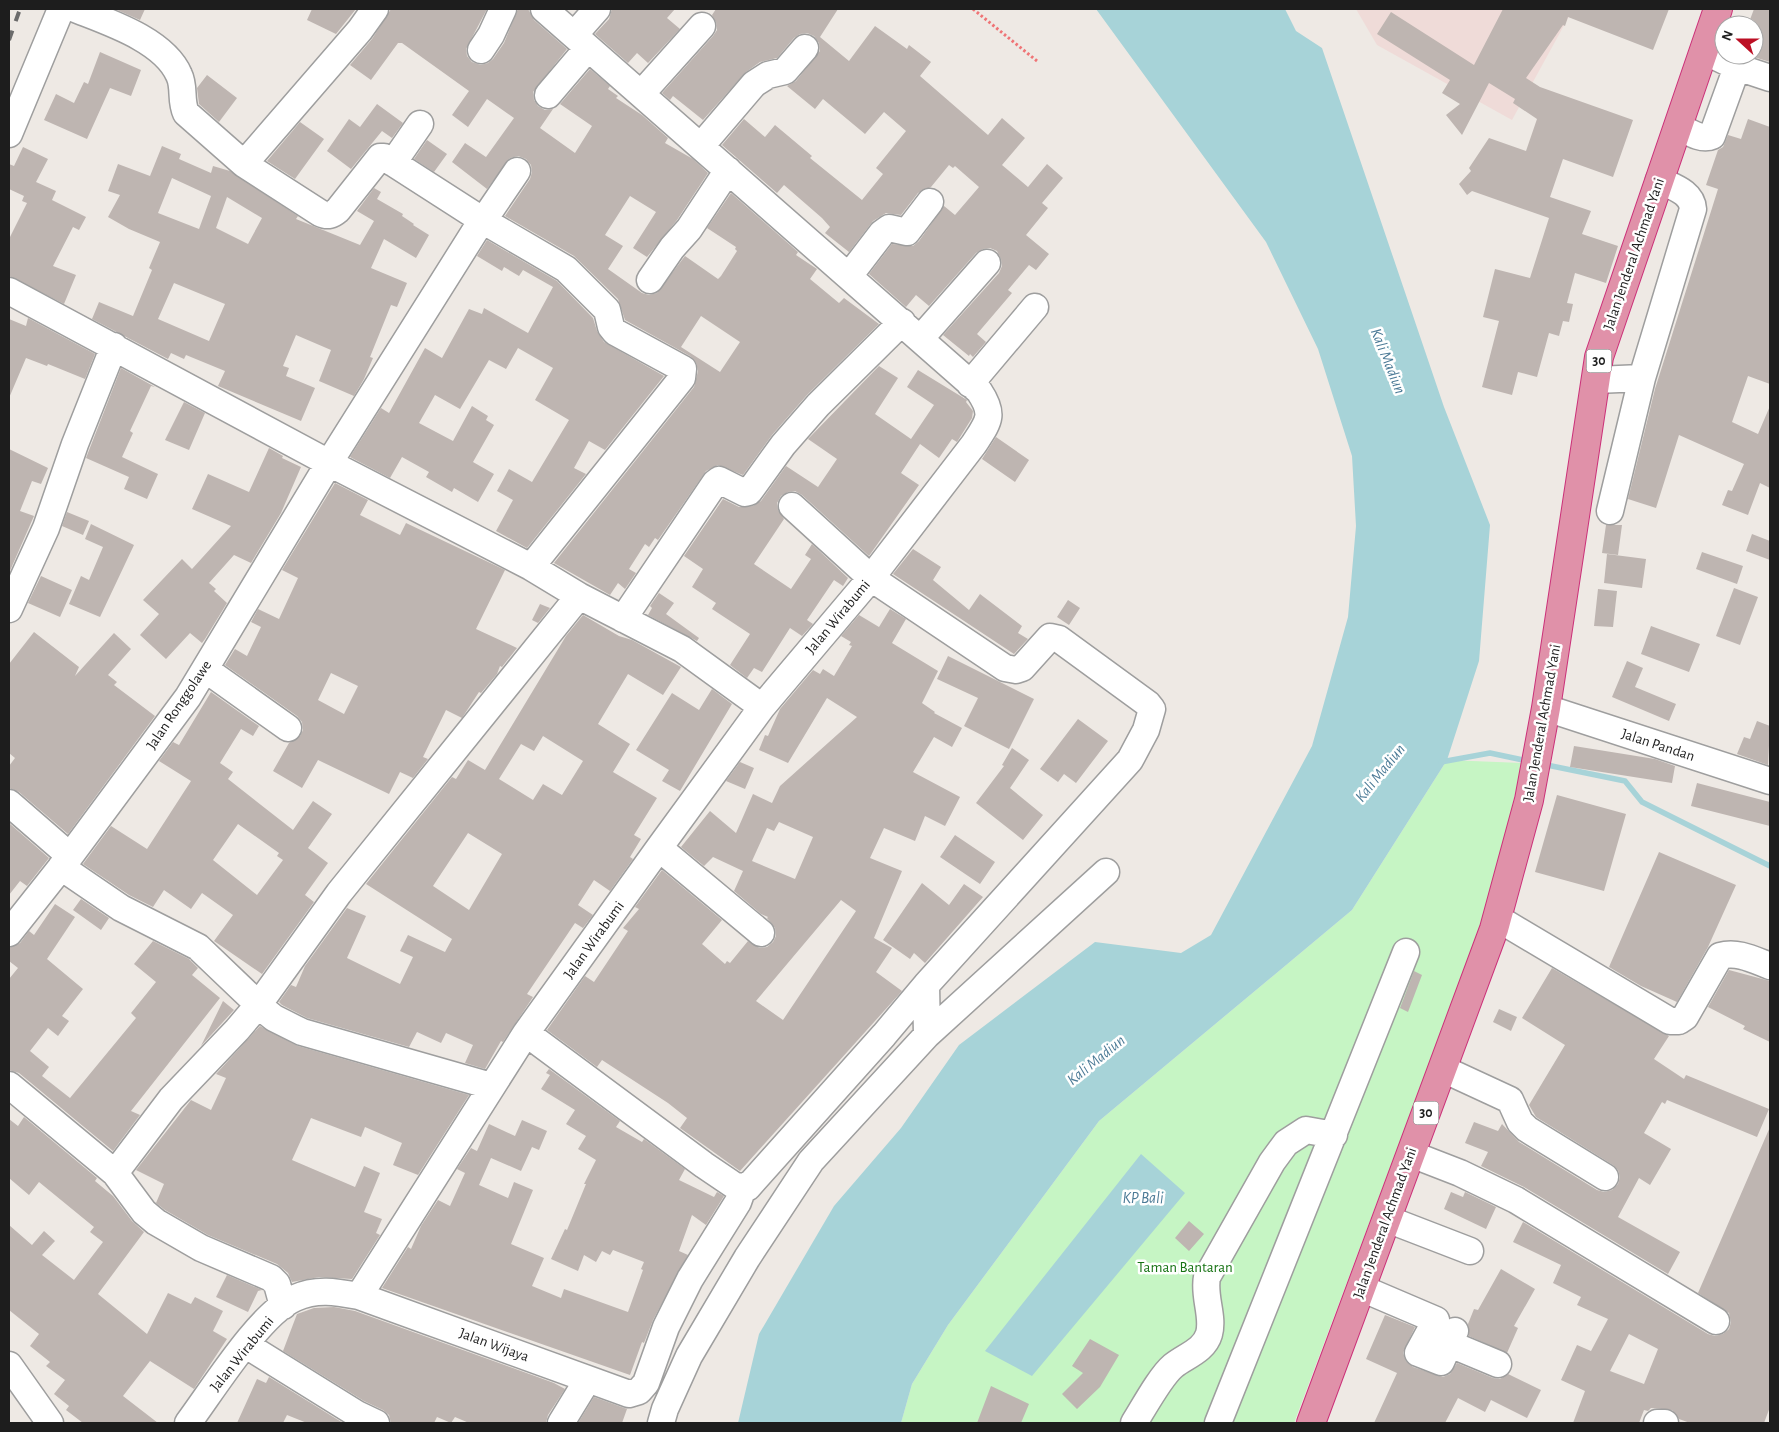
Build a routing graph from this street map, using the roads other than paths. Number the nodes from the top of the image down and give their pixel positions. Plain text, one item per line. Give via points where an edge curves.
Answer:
1 (60, 9) edge
2 (75, 9) edge
3 (376, 9) edge
4 (503, 9) edge
5 (544, 9) edge
6 (597, 9) edge
7 (1718, 9) edge
8 (702, 26) dead end
9 (581, 41) junction
10 (805, 48) dead end
11 (480, 50) dead end
12 (1704, 51) junction
13 (1737, 67) junction
14 (1770, 78) edge
15 (642, 94) junction
16 (548, 95) dead end
17 (420, 124) dead end
18 (1678, 126) junction
19 (9, 134) edge
20 (701, 146) junction
21 (393, 163) junction
22 (244, 164) junction
23 (728, 170) junction
24 (517, 171) dead end
25 (1659, 180) junction
26 (930, 202) dead end
27 (482, 220) junction
28 (988, 263) dead end
29 (849, 276) junction
30 (650, 280) dead end
31 (9, 291) edge
32 (1035, 307) dead end
33 (911, 330) junction
34 (114, 346) junction
35 (1642, 378) junction
36 (1596, 380) junction
37 (970, 384) junction
38 (329, 463) junction
39 (792, 506) dead end
40 (1610, 511) dead end
41 (531, 567) junction
42 (871, 578) junction
43 (579, 596) junction
44 (9, 610) edge
45 (623, 619) junction
46 (205, 669) junction
47 (762, 707) junction
48 (1544, 718) junction
49 (288, 728) dead end
50 (1770, 781) edge
51 (9, 803) edge
52 (659, 848) junction
53 (66, 862) junction
54 (1106, 872) dead end
55 (1498, 918) junction
56 (9, 933) edge
57 (761, 933) dead end
58 (1406, 952) dead end
59 (1770, 966) edge
60 (926, 985) junction
61 (259, 1004) junction
62 (526, 1034) junction
63 (927, 1034) junction
64 (1443, 1069) junction
65 (9, 1085) edge
66 (491, 1086) junction
67 (1334, 1135) junction
68 (1411, 1154) junction
69 (115, 1173) junction
70 (1605, 1176) dead end
71 (743, 1188) junction
72 (1387, 1219) junction
73 (1470, 1251) dead end
74 (1361, 1288) junction
75 (359, 1296) junction
76 (283, 1306) junction
77 (1716, 1321) dead end
78 (246, 1345) junction
79 (1498, 1364) dead end
80 (9, 1365) edge
81 (588, 1379) junction
82 (50, 1423) edge
83 (188, 1423) edge
84 (376, 1423) edge
85 (561, 1423) edge
86 (661, 1423) edge
87 (1134, 1423) edge
88 (1218, 1423) edge
89 (1311, 1423) edge
90 (1658, 1423) edge
91 (1665, 1423) edge

1 - 19 street
2 - 22 street via 141,38 165,56 179,74 186,112
3 - 22 street
4 - 11 street
5 - 9 street
6 - 9 street
7 - 12 highway, Jalan Jenderal Achmad Yani / 30
8 - 15 street
9 - 15 street
9 - 16 street
10 - 20 street via 785,71 768,75 754,84
12 - 13 street
12 - 18 highway, Jalan Jenderal Achmad Yani / 30
13 - 14 street
13 - 18 street via 1712,136 1701,137
15 - 20 street
17 - 21 street
18 - 25 highway, Jalan Jenderal Achmad Yani / 30
20 - 23 street
21 - 22 street via 380,157 338,210 325,216
21 - 27 street
23 - 29 street
23 - 30 street
24 - 27 street, Jalan Ronggolawe
25 - 35 street via 1688,194 1693,209
25 - 36 highway, Jalan Jenderal Achmad Yani / 30 via 1599,357
26 - 29 street via 908,232 889,228 882,233
27 - 38 street, Jalan Ronggolawe
27 - 41 street via 566,269 607,310 615,332 684,373
28 - 33 street
29 - 33 street
31 - 34 street
32 - 37 street
33 - 37 street
33 - 45 street via 818,405 783,445 749,492 719,480 715,483
34 - 38 street
34 - 44 street via 46,528
35 - 36 street
35 - 40 street
36 - 48 highway, Jalan Jenderal Achmad Yani / 30
37 - 42 street, Jalan Wirabumi via 987,403 990,415 987,425
38 - 41 street
38 - 46 street, Jalan Ronggolawe
39 - 42 street
41 - 43 street
42 - 47 street, Jalan Wirabumi
42 - 60 street via 1005,668 1022,668 1050,637 1054,637 1152,709 1146,730 1130,760
43 - 45 street
43 - 61 street via 339,893
45 - 47 street via 682,649
46 - 49 street
46 - 53 street, Jalan Ronggolawe via 188,698
47 - 52 street, Jalan Wirabumi
48 - 50 street, Jalan Pandan
48 - 55 highway, Jalan Jenderal Achmad Yani / 30 via 1529,800
51 - 53 street
52 - 57 street
52 - 62 street, Jalan Wirabumi
53 - 56 street, Jalan Ronggolawe
53 - 61 street via 122,908 198,946
54 - 63 street
55 - 59 street via 1670,1021 1685,1017 1720,956 1742,955
55 - 64 highway, Jalan Jenderal Achmad Yani / 30
58 - 67 street
60 - 63 street
60 - 71 street via 754,1183
61 - 66 street via 274,1018 302,1032
61 - 69 street via 171,1099
62 - 66 street, Jalan Wirabumi
62 - 71 street via 704,1166
63 - 86 street via 811,1160 747,1258 689,1356
64 - 68 highway, Jalan Jenderal Achmad Yani / 30
64 - 70 street via 1510,1100 1527,1129
65 - 69 street
66 - 75 street, Jalan Wirabumi
67 - 87 street via 1306,1130 1286,1143 1272,1162 1206,1277 1210,1326 1206,1340 1202,1347 1171,1367
67 - 88 street
68 - 72 highway, Jalan Jenderal Achmad Yani / 30
68 - 77 street via 1516,1200
69 - 76 street via 144,1212 156,1222 200,1248 271,1278
71 - 81 street, Jalan Wijaya via 666,1327 646,1383 639,1391 628,1394
72 - 73 street
72 - 74 highway, Jalan Jenderal Achmad Yani / 30
74 - 79 street via 1436,1320 1418,1353 1441,1362 1453,1337
74 - 89 highway, Jalan Jenderal Achmad Yani / 30
75 - 76 street, Jalan Wirabumi via 320,1291 293,1298
75 - 81 street, Jalan Wijaya
76 - 78 street, Jalan Wirabumi
78 - 83 street, Jalan Wirabumi
78 - 84 street
80 - 82 street
81 - 85 street
90 - 91 street

